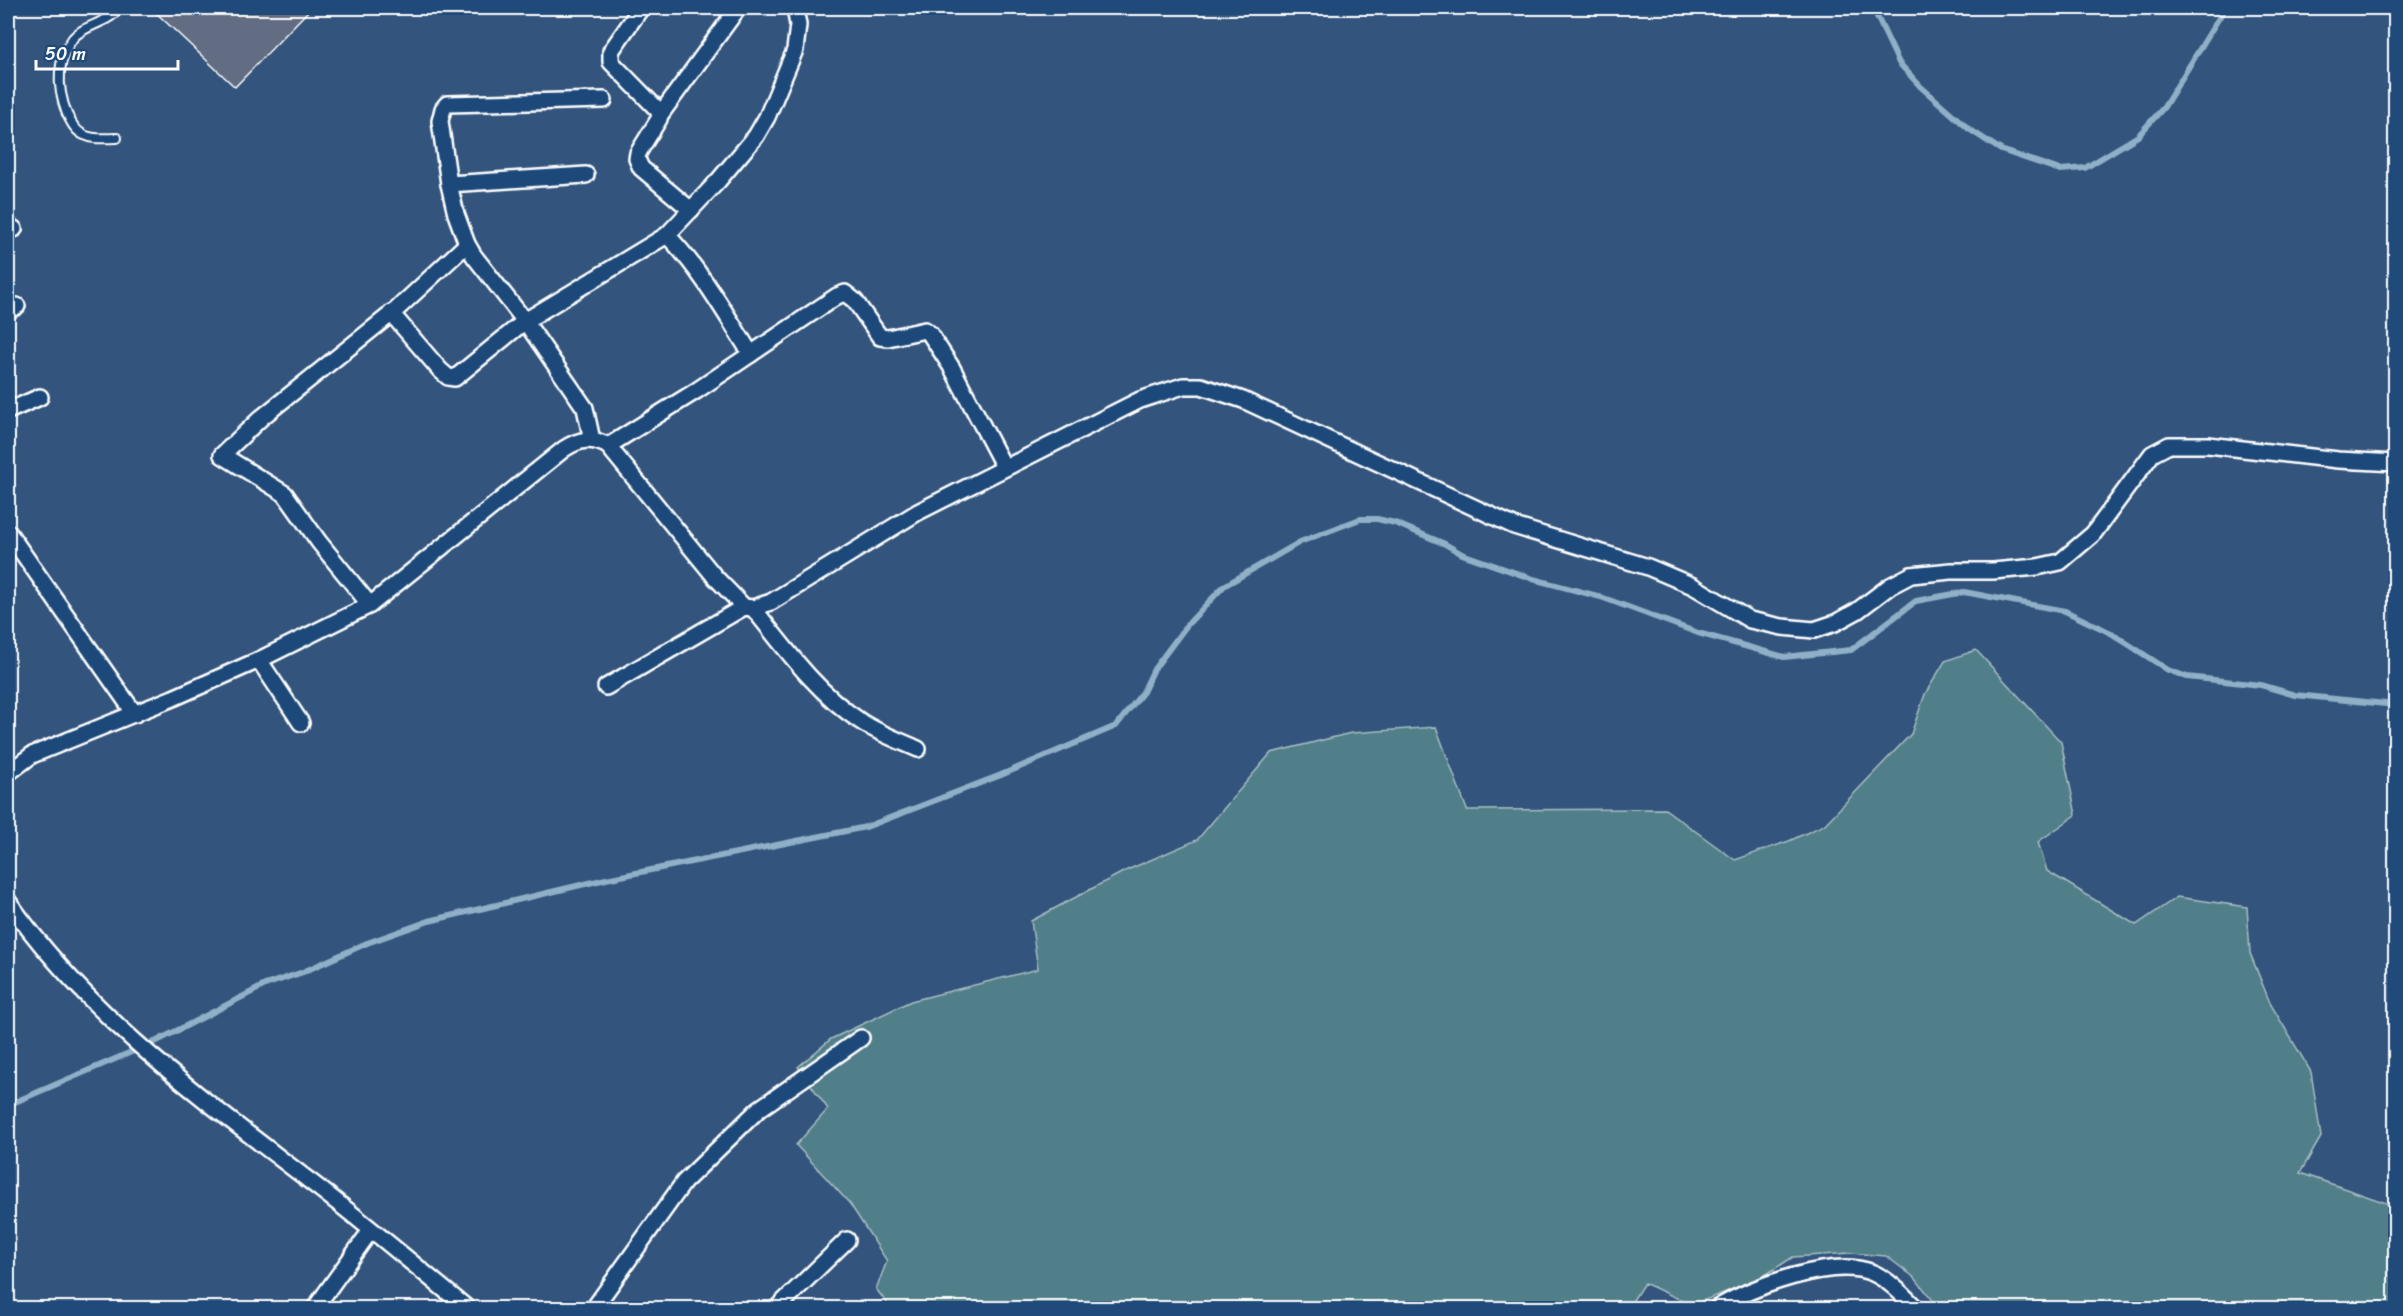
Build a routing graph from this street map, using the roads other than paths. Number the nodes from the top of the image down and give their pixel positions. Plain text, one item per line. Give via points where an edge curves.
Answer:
1 (119, 8) edge
2 (641, 8) edge
3 (738, 8) edge
4 (795, 8) edge
5 (604, 100) dead end
6 (660, 115) junction
7 (117, 138) dead end
8 (586, 175) dead end
9 (449, 184) junction
10 (691, 210) junction
11 (667, 235) junction
12 (467, 244) junction
13 (392, 313) junction
14 (525, 321) junction
15 (751, 354) junction
16 (40, 397) dead end
17 (8, 411) edge
18 (592, 440) junction
19 (608, 446) junction
20 (2396, 463) edge
21 (1004, 467) junction
22 (8, 532) edge
23 (370, 605) junction
24 (748, 607) junction
25 (259, 660) junction
26 (606, 687) dead end
27 (135, 714) junction
28 (301, 723) dead end
29 (918, 749) dead end
30 (8, 773) edge
31 (8, 901) edge
32 (861, 1038) dead end
33 (371, 1230) junction
34 (847, 1239) dead end
35 (315, 1308) edge
36 (467, 1308) edge
37 (594, 1308) edge
38 (777, 1308) edge
39 (1717, 1308) edge
40 (1916, 1308) edge

1 - 7 lane via 75,36 59,72 60,90 74,127 96,138
2 - 6 street via 611,51 611,62
3 - 6 street
4 - 10 street via 795,50 767,117 746,148
5 - 9 street via 447,104 442,109 441,121
6 - 10 street via 638,153 639,163 646,174
8 - 9 street
9 - 12 street
10 - 11 street
11 - 14 street
11 - 15 street via 711,290
12 - 13 street
12 - 14 street
13 - 14 street via 440,370 455,378
13 - 23 street via 222,455 285,494
14 - 18 street via 585,408
15 - 19 street
15 - 21 street via 845,293 879,336 888,338 925,330 930,334
16 - 17 street
18 - 19 street
18 - 23 street via 564,449
19 - 24 street via 715,577
20 - 21 street via 2169,444 2152,454 2093,534 2060,562 1993,571 1911,575 1857,611 1814,630 1750,620 1693,586 1648,567 1514,526 1243,400 1201,386 1184,386 1140,400
21 - 24 street via 918,512 771,602
22 - 27 street
23 - 25 street
24 - 26 street
24 - 29 street via 811,681 858,720
25 - 27 street
25 - 28 street
27 - 30 street via 32,755
31 - 33 street via 36,941 102,1013
32 - 37 street via 759,1109 713,1152 684,1182
33 - 35 street
33 - 36 street
34 - 38 street
39 - 40 street via 1818,1269 1849,1268 1872,1273

